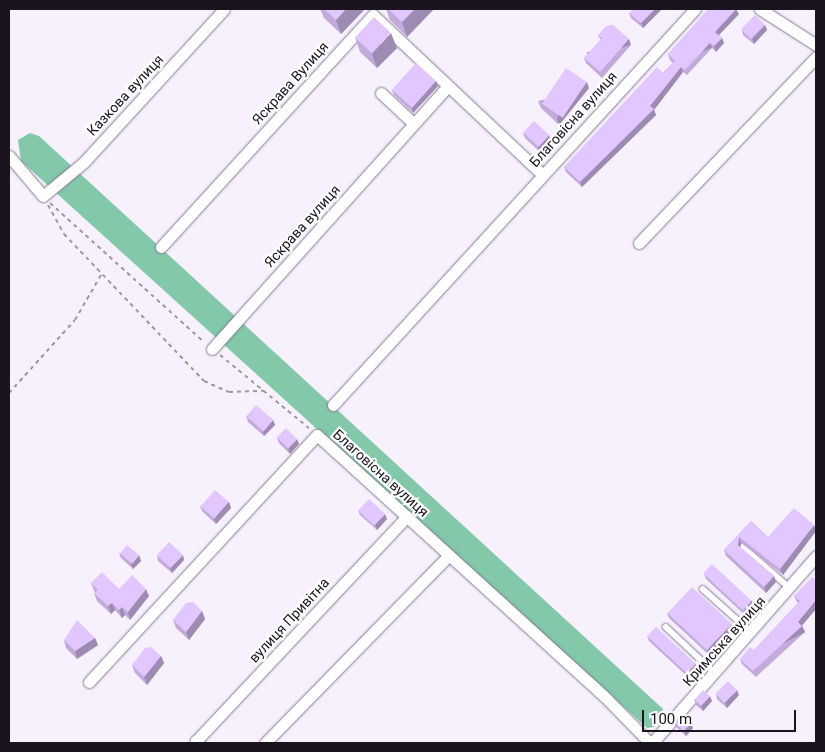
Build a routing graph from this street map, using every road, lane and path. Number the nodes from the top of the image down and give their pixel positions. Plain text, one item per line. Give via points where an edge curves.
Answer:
1 (224, 9) edge
2 (694, 9) edge
3 (760, 9) edge
4 (816, 45) edge
5 (816, 56) edge
6 (448, 86) junction
7 (381, 93) dead end
8 (414, 124) junction
9 (9, 156) edge
10 (543, 175) junction
11 (43, 196) junction
12 (639, 243) dead end
13 (161, 247) dead end
14 (102, 273) junction
15 (212, 349) junction
16 (264, 391) junction
17 (9, 393) edge
18 (333, 405) dead end
19 (317, 434) junction
20 (407, 516) junction
21 (743, 547) edge
22 (449, 555) junction
23 (816, 556) edge
24 (703, 589) dead end
25 (791, 590) junction
26 (666, 626) dead end
27 (752, 633) junction
28 (715, 674) junction
29 (89, 682) dead end
30 (199, 743) edge
31 (264, 743) edge
32 (651, 743) edge

1 - 11 street, Казкова вулиця via 84,162
2 - 10 street, Благовісна вулиця
3 - 4 street
5 - 12 street
6 - 8 street, Яскрава вулиця
6 - 10 street
6 - 13 street, Яскрава Вулиця via 372,15
7 - 8 street
8 - 15 street, Яскрава вулиця
9 - 11 street
10 - 18 street, Благовісна вулиця
11 - 14 path via 64,234
11 - 15 path
14 - 16 path via 204,381 229,392
14 - 17 path via 75,320
15 - 16 path
16 - 19 path
19 - 20 street, Благовісна вулиця
19 - 29 street, Благовісна вулиця
20 - 22 street, Благовісна вулиця
20 - 30 street, вулиця Привітна via 196,741
21 - 25 lane
22 - 31 street
22 - 32 street, Благовісна вулиця
23 - 25 street, Кримська вулиця
24 - 27 lane
25 - 27 street, Кримська вулиця
26 - 28 lane
27 - 28 street, Кримська вулиця
28 - 32 street, Кримська вулиця

